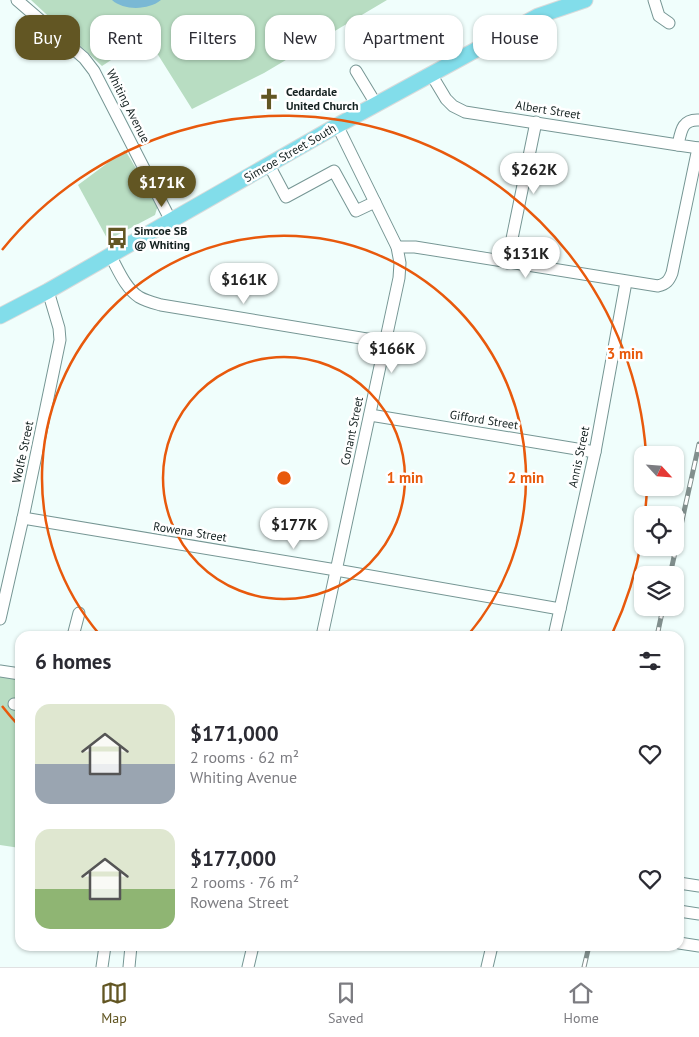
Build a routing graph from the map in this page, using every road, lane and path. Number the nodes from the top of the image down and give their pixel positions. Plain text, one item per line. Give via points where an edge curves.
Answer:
1 (17, 0) edge
2 (582, 0) edge
3 (654, 0) edge
4 (669, 23) dead end
5 (356, 71) dead end
6 (432, 74) junction
7 (376, 104) junction
8 (699, 120) edge
9 (536, 122) junction
10 (337, 125) junction
11 (678, 145) junction
12 (698, 148) edge
13 (268, 165) junction
14 (375, 202) junction
15 (171, 220) junction
16 (397, 248) junction
17 (110, 255) junction
18 (507, 263) junction
19 (626, 282) junction
20 (48, 291) junction
21 (0, 316) edge
22 (385, 342) junction
23 (370, 415) junction
24 (594, 452) junction
25 (23, 518) junction
26 (336, 570) junction
27 (560, 609) junction
28 (79, 613) dead end
29 (0, 619) edge
30 (74, 631) edge
31 (323, 631) edge
32 (555, 631) edge
33 (0, 671) edge
34 (15, 673) edge
35 (684, 884) edge
36 (699, 886) edge
37 (684, 912) edge
38 (699, 914) edge
39 (684, 944) edge
40 (699, 946) edge
41 (104, 951) edge
42 (131, 951) edge
43 (252, 951) edge
44 (491, 951) edge
45 (102, 967) edge
46 (129, 967) edge
47 (248, 967) edge
48 (487, 967) edge

1 - 15 street, Whiting Avenue via 84,58 94,72
2 - 6 main road, Simcoe Street South via 538,16
3 - 4 street via 660,16
5 - 7 street
6 - 7 main road, Simcoe Street South
6 - 9 street, Albert Street via 446,99 465,112
7 - 10 main road, Simcoe Street South
8 - 11 street via 688,121 684,125
9 - 11 street, Albert Street
9 - 18 street
10 - 13 main road, Simcoe Street South
10 - 14 street, Conant Street
11 - 12 street, Albert Street
12 - 19 street via 669,281 658,286
13 - 14 street via 286,196 334,171 356,212
13 - 15 main road, Simcoe Street South
14 - 16 street, Conant Street
15 - 17 main road, Simcoe Street South
16 - 18 street via 415,247
16 - 22 street, Conant Street via 399,278
17 - 20 main road, Simcoe Street South
17 - 22 street via 132,292 149,302
18 - 19 street
19 - 24 street, Annis Street
20 - 21 main road, Simcoe Street South
20 - 25 street, Wolfe Street via 60,340
22 - 23 street, Conant Street
23 - 24 street, Gifford Street
23 - 26 street, Conant Street
24 - 27 street, Annis Street
25 - 26 street, Rowena Street
25 - 29 street, Wolfe Street
26 - 27 street, Rowena Street
26 - 31 street, Conant Street
27 - 32 street, Annis Street
28 - 30 street
33 - 34 street
35 - 36 street
37 - 38 street
39 - 40 street
41 - 45 street
42 - 46 street
43 - 47 street
44 - 48 street

